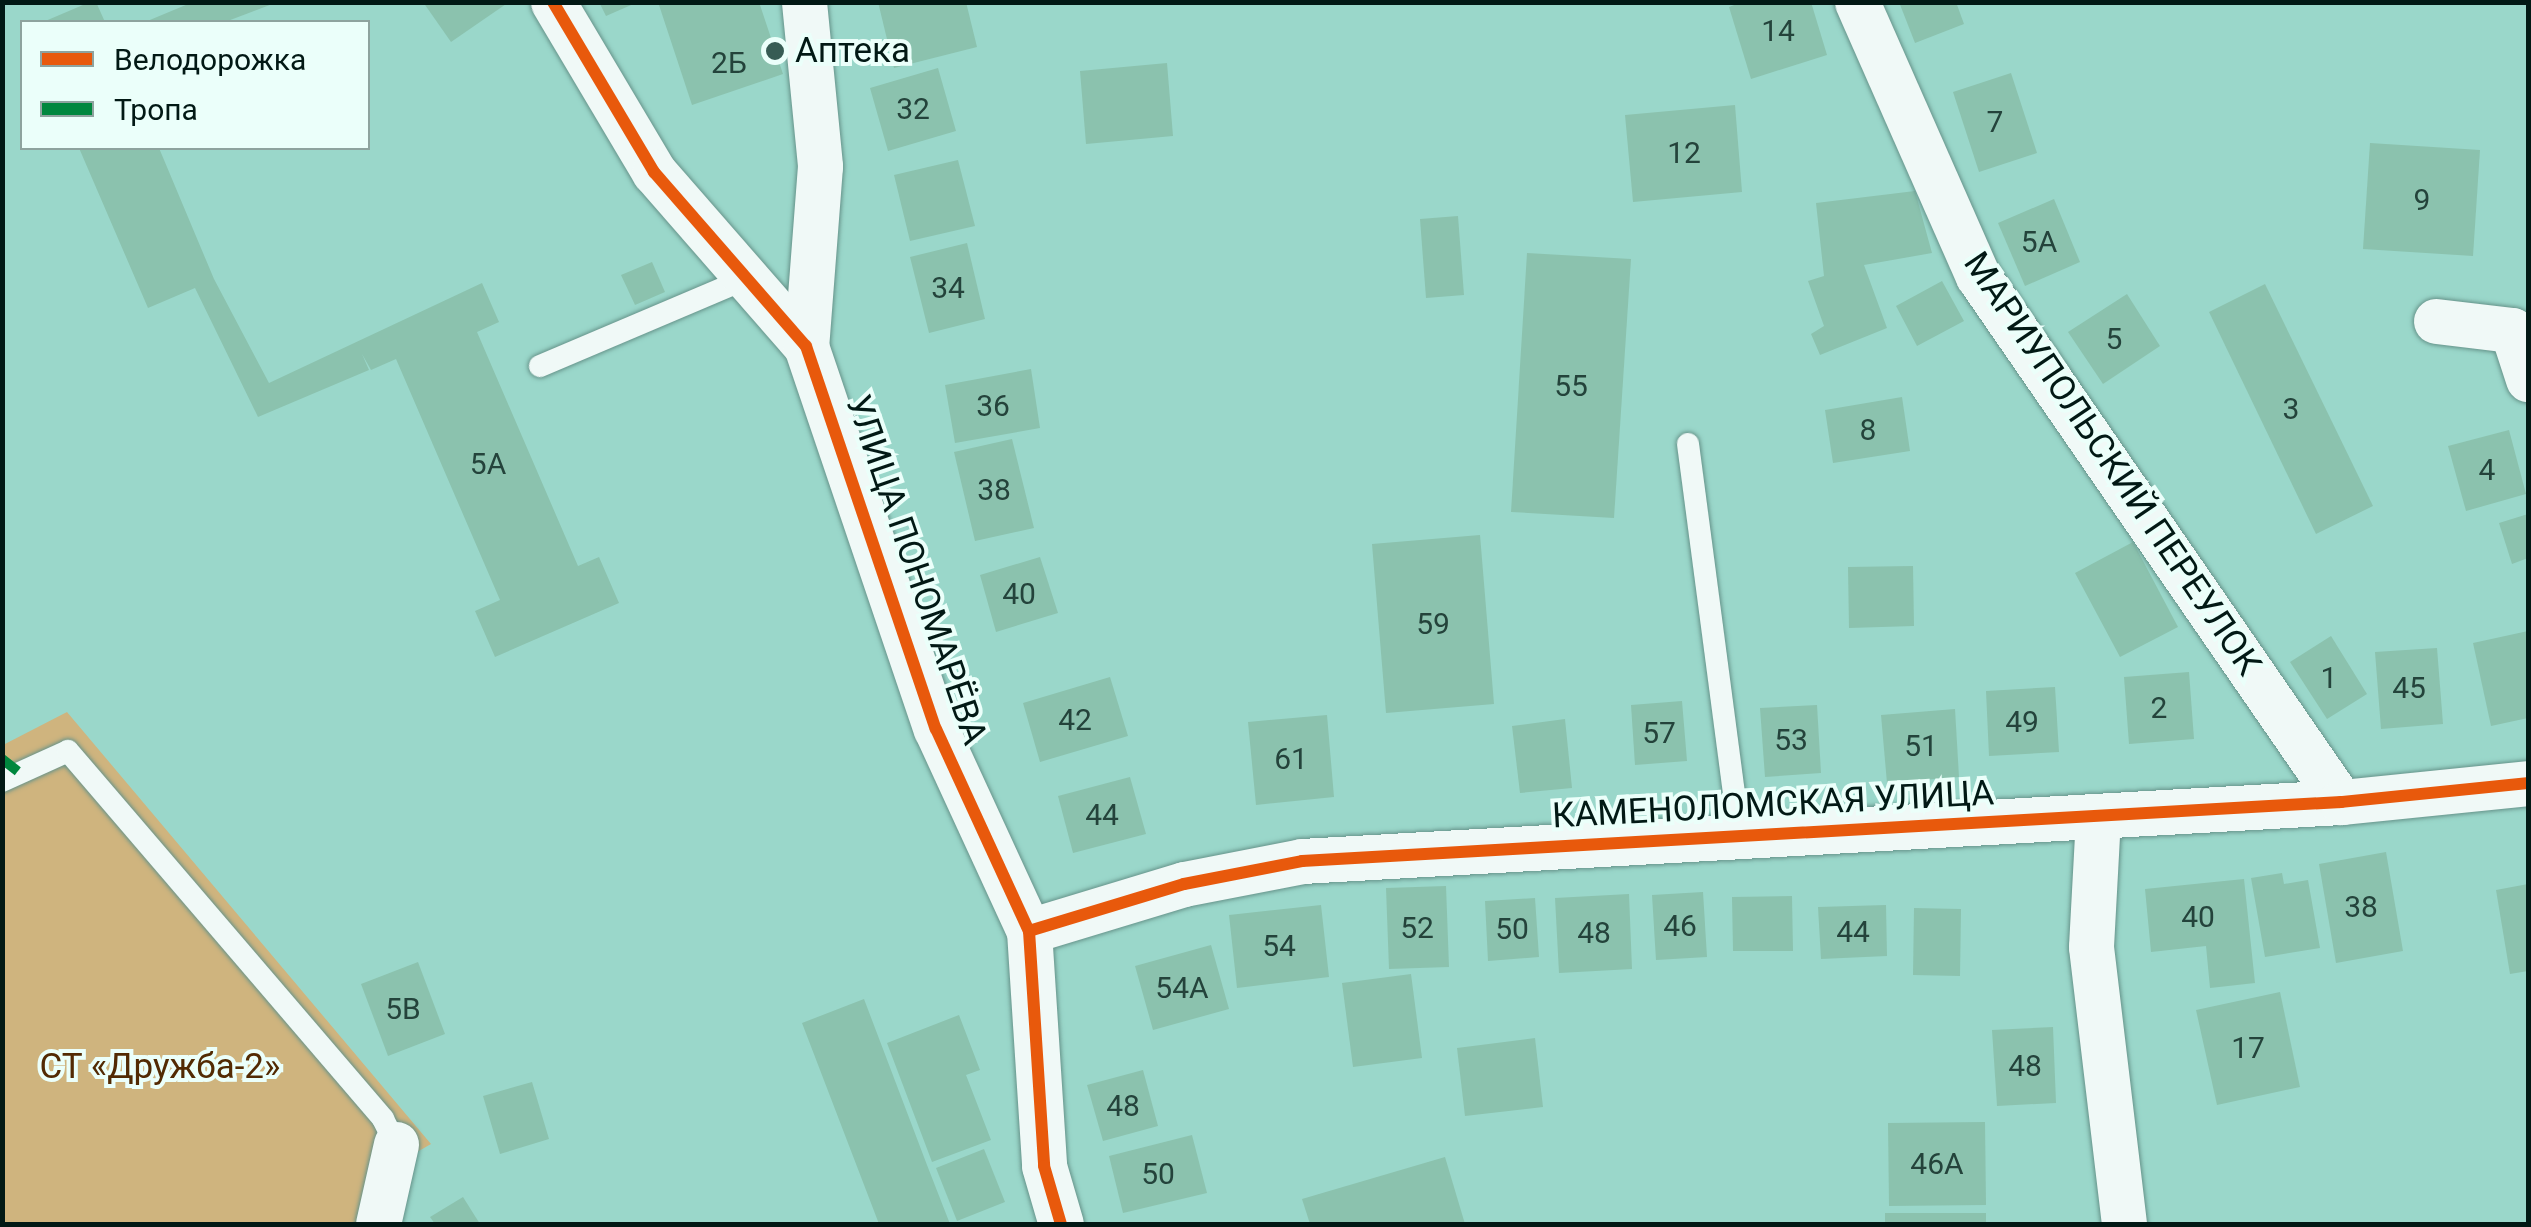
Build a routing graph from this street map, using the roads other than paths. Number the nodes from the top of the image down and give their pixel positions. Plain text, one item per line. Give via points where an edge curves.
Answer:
1 (553, 2) edge
2 (804, 2) edge
3 (1857, 2) edge
4 (747, 278) junction
5 (2436, 321) dead end
6 (806, 346) junction
7 (540, 366) dead end
8 (2528, 379) edge
9 (1688, 444) dead end
10 (2, 781) edge
11 (2528, 783) edge
12 (2341, 802) junction
13 (2098, 817) junction
14 (1740, 838) junction
15 (1029, 931) junction
16 (396, 1144) joint
17 (378, 1224) edge
18 (1061, 1224) edge
19 (2124, 1224) edge

1 - 4 street, УЛИЦА ПОНОМАРЁВА via 654,172
2 - 6 street via 820,166
3 - 12 street, МАРИУПОЛЬСКИЙ ПЕРЕУЛОК via 1978,276
4 - 6 street, УЛИЦА ПОНОМАРЁВА
4 - 7 lane
5 - 8 street via 2512,330
6 - 15 street, УЛИЦА ПОНОМАРЁВА via 936,728
9 - 14 lane
10 - 16 lane via 68,751 383,1118
11 - 12 street, КАМЕНОЛОМСКАЯ УЛИЦА
12 - 13 street, КАМЕНОЛОМСКАЯ УЛИЦА
13 - 14 street, КАМЕНОЛОМСКАЯ УЛИЦА
13 - 19 street via 2092,947
14 - 15 street, КАМЕНОЛОМСКАЯ УЛИЦА via 1302,862 1184,884
15 - 18 street, УЛИЦА ПОНОМАРЁВА via 1044,1166
16 - 17 street

